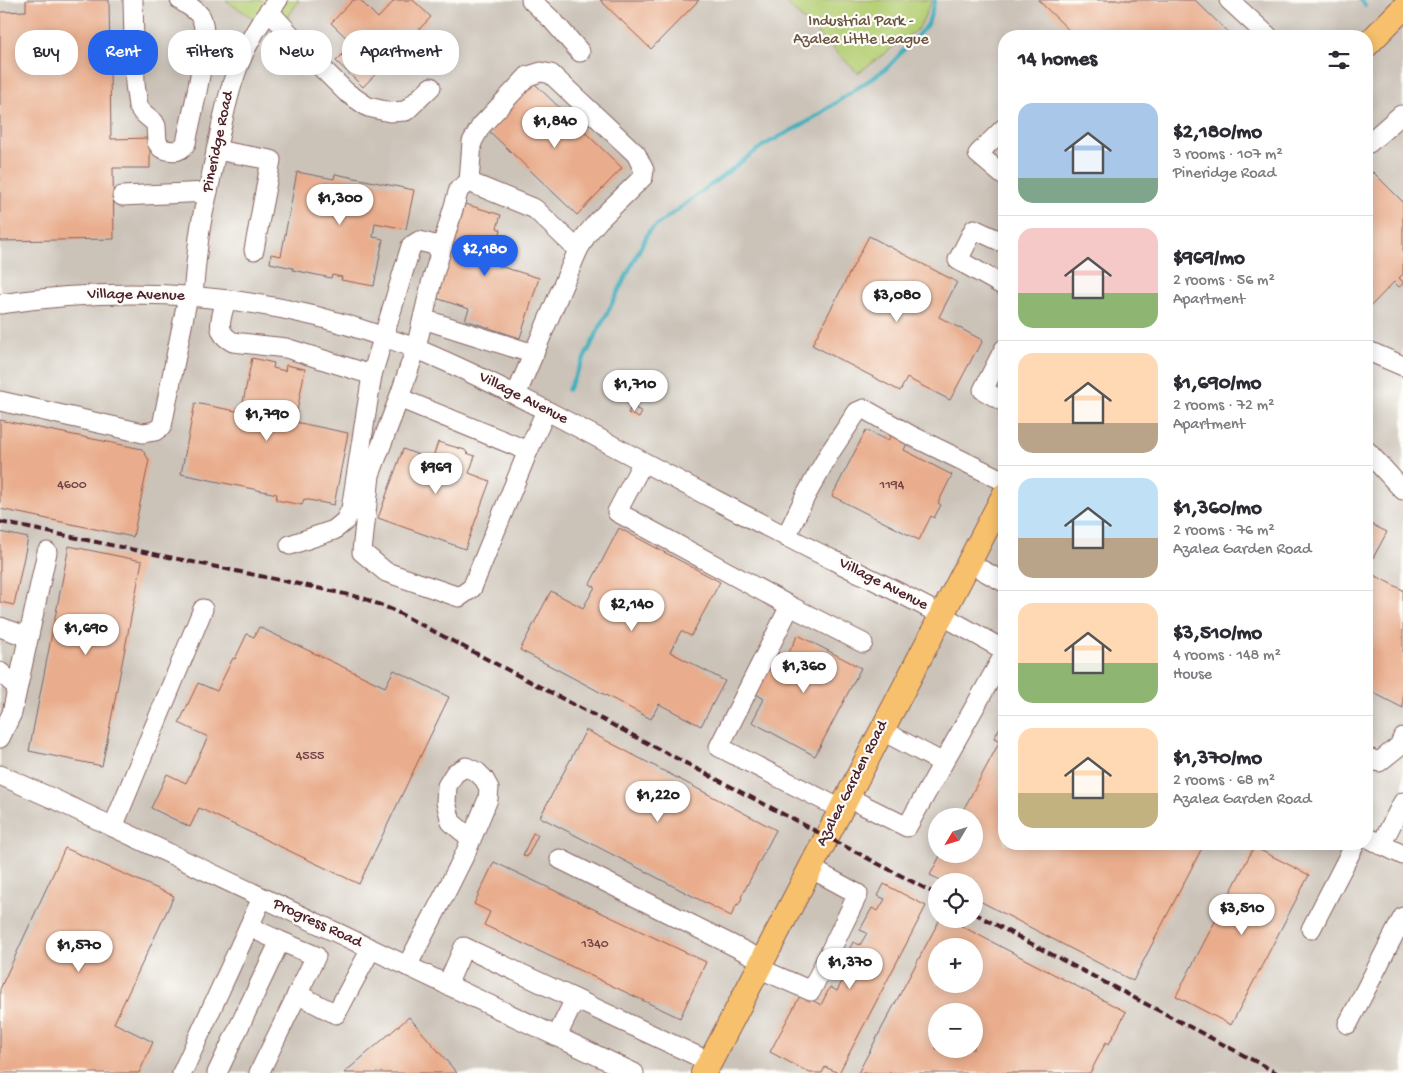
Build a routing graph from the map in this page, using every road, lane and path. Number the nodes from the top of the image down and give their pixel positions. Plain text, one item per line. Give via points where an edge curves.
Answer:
1 (133, 0) edge
2 (180, 0) edge
3 (531, 0) edge
4 (1229, 0) edge
5 (273, 5) edge
6 (1403, 8) edge
7 (203, 30) edge
8 (1262, 30) edge
9 (1373, 39) edge
10 (580, 52) dead end
11 (200, 75) edge
12 (216, 75) edge
13 (233, 79) junction
14 (431, 87) dead end
15 (1403, 115) edge
16 (998, 134) edge
17 (1373, 138) edge
18 (216, 150) junction
19 (998, 171) edge
20 (469, 182) junction
21 (208, 192) junction
22 (122, 196) dead end
23 (998, 240) edge
24 (442, 247) junction
25 (254, 250) dead end
26 (578, 250) junction
27 (998, 283) edge
28 (190, 296) junction
29 (226, 300) junction
30 (0, 304) edge
31 (423, 319) junction
32 (382, 337) junction
33 (416, 348) junction
34 (1373, 353) edge
35 (534, 354) junction
36 (998, 361) edge
37 (1403, 366) edge
38 (372, 374) junction
39 (516, 395) junction
40 (399, 398) junction
41 (998, 399) edge
42 (0, 401) edge
43 (546, 411) junction
44 (528, 451) junction
45 (1373, 458) edge
46 (643, 462) junction
47 (998, 478) edge
48 (1403, 490) edge
49 (998, 507) edge
50 (786, 537) junction
51 (290, 545) dead end
52 (47, 552) dead end
53 (969, 563) junction
54 (998, 579) edge
55 (790, 606) junction
56 (203, 610) dead end
57 (942, 616) junction
58 (0, 627) edge
59 (28, 637) junction
60 (863, 643) dead end
61 (998, 647) edge
62 (998, 666) edge
63 (0, 672) edge
64 (17, 687) junction
65 (6, 713) edge
66 (881, 730) junction
67 (1403, 737) edge
68 (0, 738) edge
69 (1373, 760) edge
70 (943, 763) junction
71 (0, 775) edge
72 (844, 803) junction
73 (1401, 810) edge
74 (113, 827) junction
75 (470, 838) dead end
76 (1374, 841) edge
77 (1352, 850) edge
78 (1403, 855) edge
79 (560, 859) dead end
80 (810, 868) junction
81 (262, 898) junction
82 (1403, 917) edge
83 (249, 927) junction
84 (1311, 929) dead end
85 (280, 941) junction
86 (371, 949) junction
87 (760, 964) junction
88 (407, 966) junction
89 (447, 985) junction
90 (297, 994) junction
91 (575, 999) junction
92 (1348, 1024) dead end
93 (557, 1036) junction
94 (706, 1067) edge
95 (182, 1073) edge
96 (218, 1073) edge
97 (259, 1073) edge
98 (634, 1073) edge

1 - 11 street via 138,106 154,122 160,148 178,151 186,143
2 - 7 street via 201,18
3 - 10 street
4 - 8 street
5 - 13 street, Pineridge Road via 245,49
5 - 14 street via 308,54 346,92 368,107 390,112 406,111
6 - 9 main road
12 - 13 street
13 - 18 street, Pineridge Road
15 - 17 street
16 - 19 street via 978,154
18 - 21 street, Pineridge Road
18 - 25 street via 271,160
20 - 24 street via 458,189
20 - 26 street via 535,209
20 - 26 street via 472,142 481,126 528,76 541,72 552,74 636,154 644,170 643,177 599,220
21 - 22 street
21 - 28 street, Pineridge Road
23 - 27 street via 974,229 958,260
24 - 31 street
24 - 32 street via 419,241 411,246
26 - 35 street
28 - 29 street, Village Avenue
28 - 30 street, Village Avenue via 95,294
28 - 42 street, Pineridge Road via 162,426 155,431 143,433
29 - 32 street, Village Avenue via 280,308
29 - 38 street via 221,333 233,342 286,348
31 - 33 street
31 - 35 street
32 - 33 street, Village Avenue
32 - 38 street
33 - 39 street, Village Avenue
33 - 40 street
34 - 37 street
35 - 39 street
36 - 41 street via 983,390
38 - 51 street via 351,509 334,530
39 - 43 street, Village Avenue
40 - 44 street
40 - 44 street via 370,475 362,552 386,572 459,597 472,588
43 - 44 street
43 - 46 street, Village Avenue
45 - 48 street
46 - 50 street, Village Avenue
46 - 55 street via 617,512
47 - 50 street via 864,409 857,412 829,454
49 - 53 main road, Azalea Garden Road
50 - 57 street, Village Avenue
52 - 59 street
53 - 54 street
53 - 57 main road, Azalea Garden Road
55 - 60 street
55 - 72 street via 719,748
56 - 74 street
57 - 61 street, Village Avenue
57 - 66 main road, Azalea Garden Road
58 - 59 street
59 - 64 street
62 - 70 street
63 - 64 street
64 - 65 street
65 - 68 street
66 - 70 street
66 - 72 main road, Azalea Garden Road
67 - 69 street via 1399,746 1379,762
70 - 72 street via 907,827
71 - 74 street, Progress Road
72 - 80 main road, Azalea Garden Road
73 - 76 street
74 - 81 street, Progress Road
75 - 88 street
76 - 78 street
77 - 84 street
79 - 87 street
80 - 87 main road, Azalea Garden Road
80 - 87 street via 858,894 811,991
81 - 83 street
81 - 86 street, Progress Road
82 - 92 street
83 - 85 street
83 - 95 street
85 - 90 street via 316,956
85 - 96 street
86 - 88 street, Progress Road
86 - 90 street via 336,1014
87 - 94 main road, Azalea Garden Road
88 - 89 street, Progress Road
89 - 91 street via 464,947
89 - 93 street, Progress Road
90 - 97 street
91 - 93 street
91 - 94 street
93 - 98 street, Progress Road

